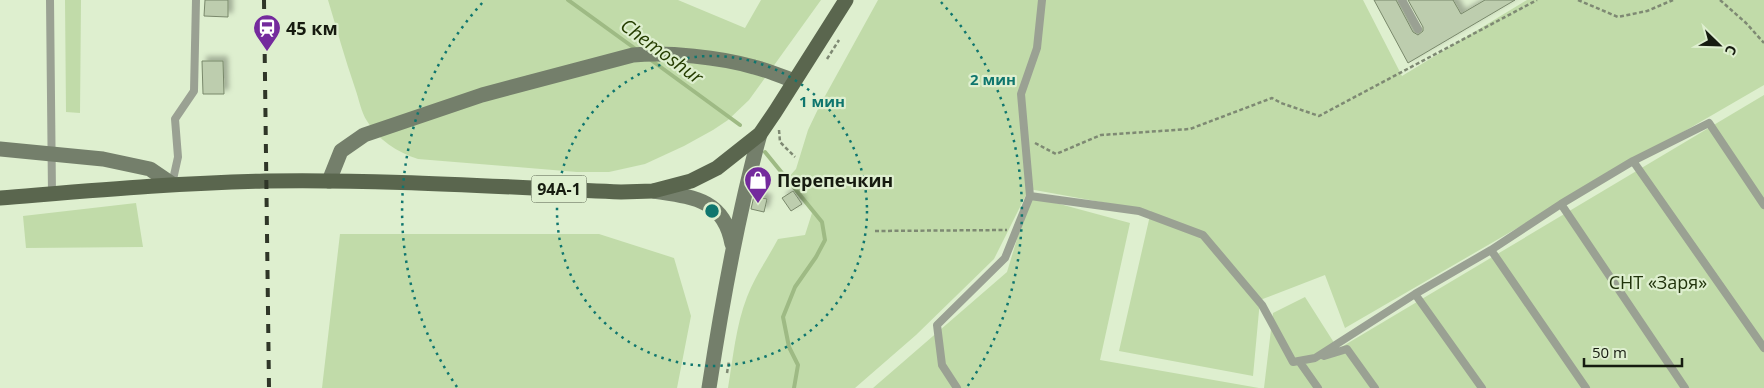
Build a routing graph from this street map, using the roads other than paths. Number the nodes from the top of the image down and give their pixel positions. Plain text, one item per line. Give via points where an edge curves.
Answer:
1 (50, 0) edge
2 (196, 0) edge
3 (846, 0) edge
4 (1042, 0) edge
5 (1402, 0) edge
6 (1418, 29) dead end
7 (794, 81) junction
8 (760, 134) junction
9 (0, 149) edge
10 (52, 155) junction
11 (1633, 161) junction
12 (329, 181) junction
13 (172, 184) junction
14 (653, 191) junction
15 (52, 194) junction
16 (1030, 196) junction
17 (0, 198) edge
18 (1560, 204) junction
19 (1764, 205) edge
20 (733, 250) junction
21 (1491, 250) junction
22 (1415, 294) junction
23 (1764, 348) edge
24 (1315, 358) junction
25 (1299, 361) junction
26 (709, 388) edge
27 (957, 388) edge
28 (1318, 388) edge
29 (1375, 388) edge
30 (1482, 388) edge
31 (1586, 388) edge
32 (1685, 388) edge

1 - 10 lane
2 - 13 lane via 194,91 175,119 178,157
3 - 7 main road, 94А-1
4 - 16 lane via 1037,48 1021,94
5 - 6 lane
7 - 8 main road, 94А-1
7 - 12 main road via 753,66 714,59 653,53 633,55 482,95 364,135 341,151
8 - 14 main road, 94А-1 via 717,168 691,181
8 - 20 main road
9 - 10 main road
10 - 13 main road via 103,159 150,169
10 - 15 lane
11 - 18 lane
11 - 19 lane via 1709,123
11 - 23 lane
12 - 13 main road, 94А-1
12 - 14 main road, 94А-1
13 - 15 main road, 94А-1
14 - 20 main road via 683,195 713,208 724,219
15 - 17 main road, 94А-1
16 - 25 lane via 1140,211 1203,235 1262,305 1293,362
16 - 27 lane via 1005,258 937,325 942,365
18 - 21 lane
18 - 32 lane
20 - 26 main road
21 - 22 lane
21 - 31 lane
22 - 24 lane
22 - 30 lane
24 - 25 lane
24 - 29 lane via 1347,349
25 - 28 lane

